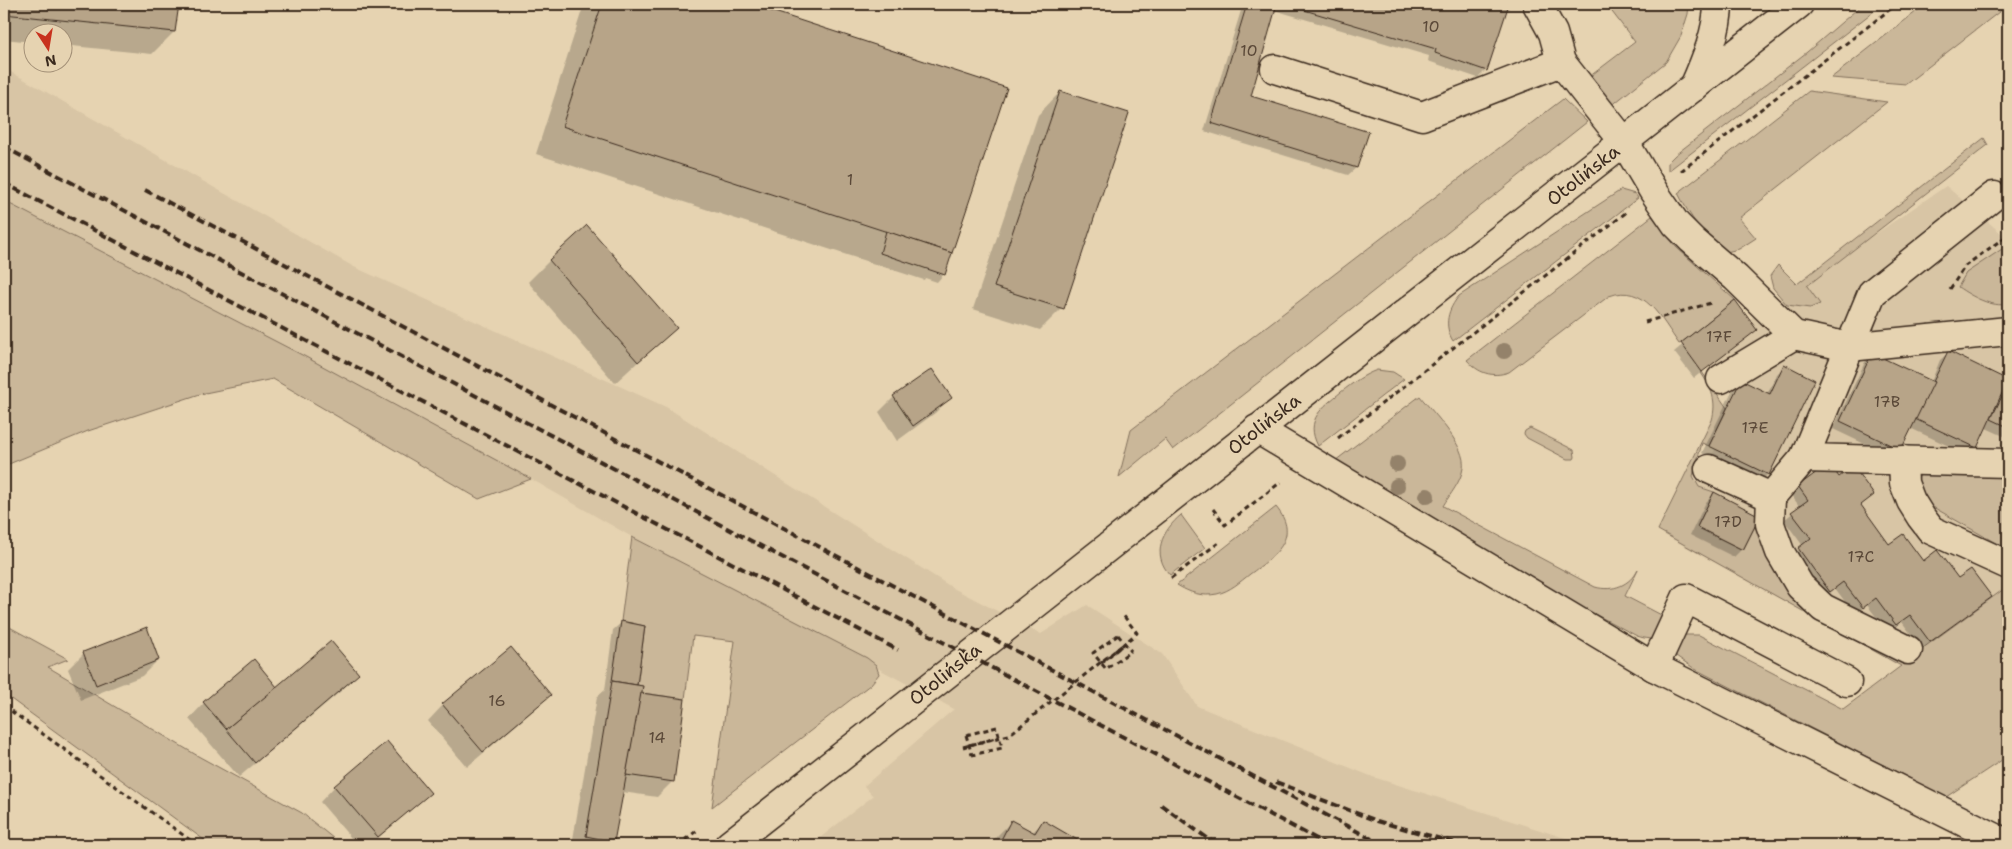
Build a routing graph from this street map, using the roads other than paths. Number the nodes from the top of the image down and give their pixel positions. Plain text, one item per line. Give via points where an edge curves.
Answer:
1 (1537, 4) edge
2 (1718, 4) edge
3 (1790, 7) edge
4 (1561, 62) junction
5 (1276, 69) dead end
6 (1694, 87) junction
7 (1625, 143) junction
8 (1994, 196) dead end
9 (2008, 331) edge
10 (1794, 335) junction
11 (1849, 347) junction
12 (1721, 379) dead end
13 (1257, 429) junction
14 (1804, 458) junction
15 (1903, 460) junction
16 (2008, 463) edge
17 (1708, 469) dead end
18 (1771, 497) junction
19 (2008, 565) edge
20 (1908, 650) dead end
21 (1654, 667) junction
22 (1847, 682) dead end
23 (2008, 844) edge
24 (729, 845) edge

1 - 4 main road via 1554,33
2 - 6 main road via 1710,44
3 - 6 main road, Otolińska
4 - 5 main road via 1422,116
4 - 7 main road
6 - 7 main road, Otolińska
7 - 10 main road via 1676,224
7 - 13 main road, Otolińska
8 - 11 main road via 1872,293
9 - 11 main road
10 - 11 main road
10 - 12 main road
11 - 14 main road
13 - 21 main road
13 - 24 main road, Otolińska
14 - 15 main road
14 - 18 main road
15 - 16 main road
15 - 19 main road via 1904,483 1911,502 1932,530
17 - 18 main road
18 - 20 main road via 1770,524 1780,552 1800,586 1823,608
21 - 22 main road via 1686,598
21 - 23 main road

